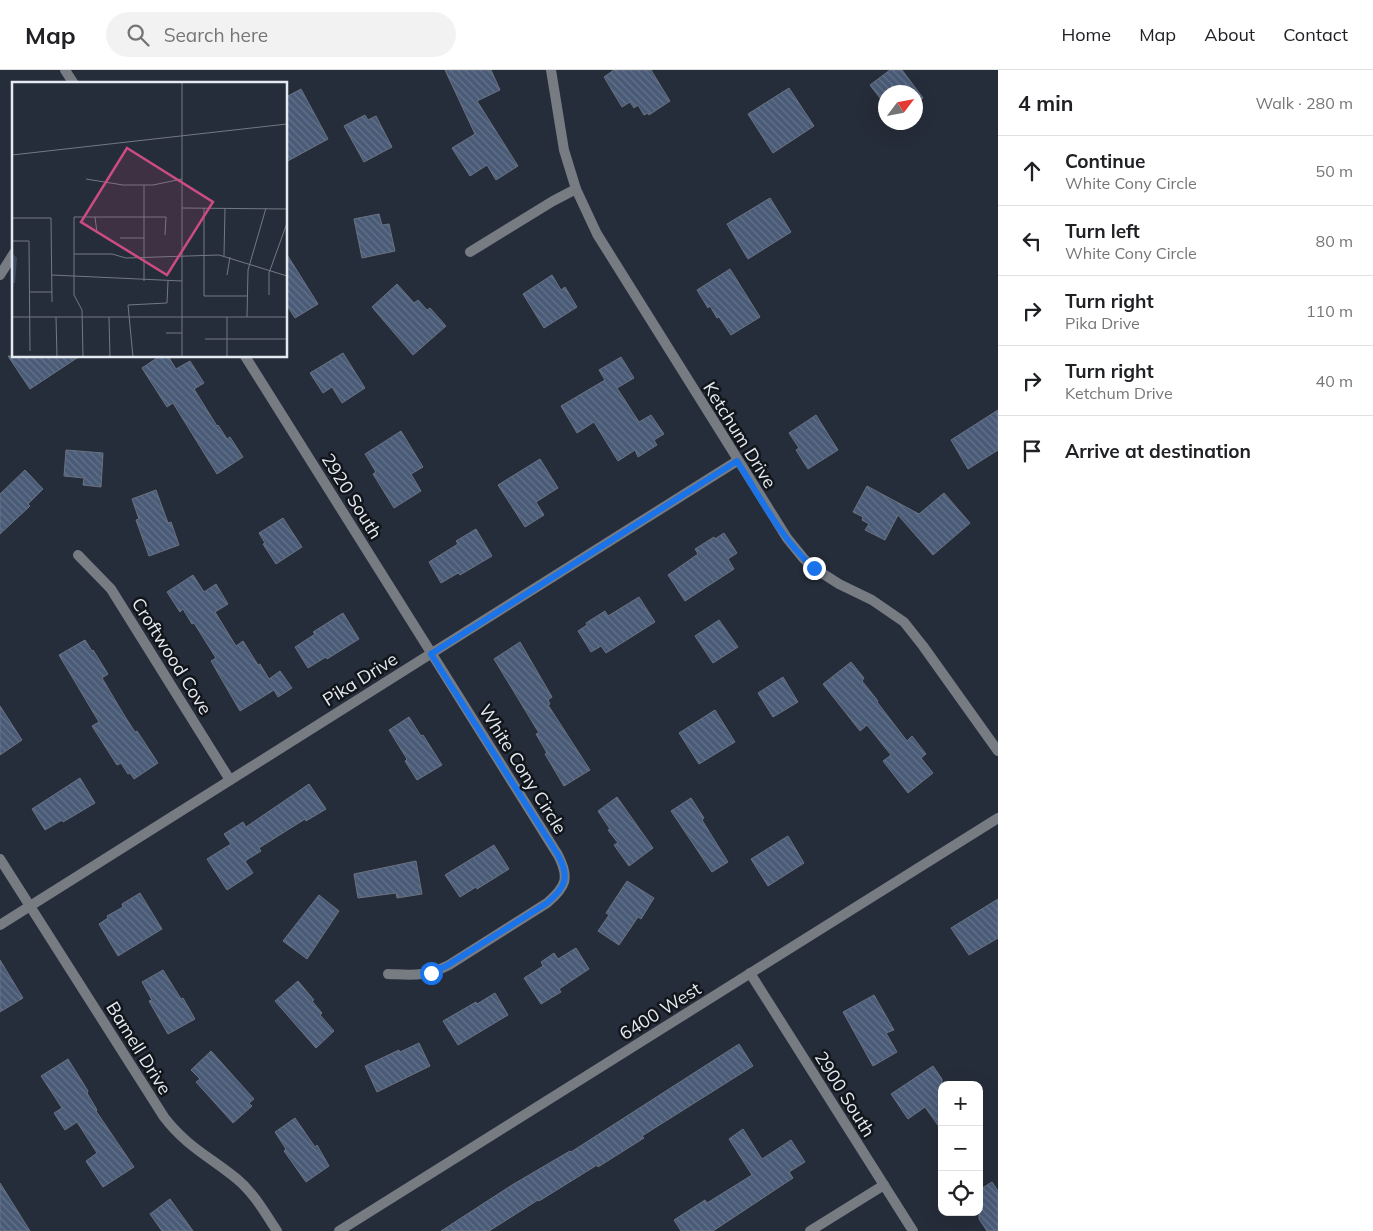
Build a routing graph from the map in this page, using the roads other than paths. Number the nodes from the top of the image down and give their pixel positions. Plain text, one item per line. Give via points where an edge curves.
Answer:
1 (65, 70) edge
2 (551, 70) edge
3 (73, 82) edge
4 (576, 189) junction
5 (470, 252) dead end
6 (12, 256) edge
7 (0, 275) edge
8 (246, 358) edge
9 (737, 461) junction
10 (78, 555) dead end
11 (431, 654) junction
12 (998, 751) edge
13 (230, 780) junction
14 (998, 818) edge
15 (0, 859) edge
16 (29, 906) junction
17 (0, 925) edge
18 (388, 974) dead end
19 (750, 974) junction
20 (884, 1185) junction
21 (277, 1231) edge
22 (339, 1231) edge
23 (810, 1231) edge
24 (913, 1231) edge

1 - 3 street
2 - 4 street, Ketchum Drive via 564,150
4 - 5 street
4 - 9 street, Ketchum Drive via 597,234
6 - 7 street
8 - 11 street, 2920 South
9 - 11 street, Pika Drive
9 - 12 street, Ketchum Drive via 794,549 826,576 872,600 904,622
10 - 13 street, Croftwood Cove via 111,589
11 - 13 street, Pika Drive
11 - 18 street, White Cony Circle via 566,872 559,891 547,903 448,965 421,975
13 - 16 street, Pika Drive
14 - 19 street, 6400 West
15 - 16 street, Bamell Drive
16 - 17 street, Pika Drive
16 - 21 street, Bamell Drive via 167,1121 191,1147 245,1187
19 - 20 street, 2900 South
19 - 22 street, 6400 West
20 - 23 street
20 - 24 street, 2900 South

